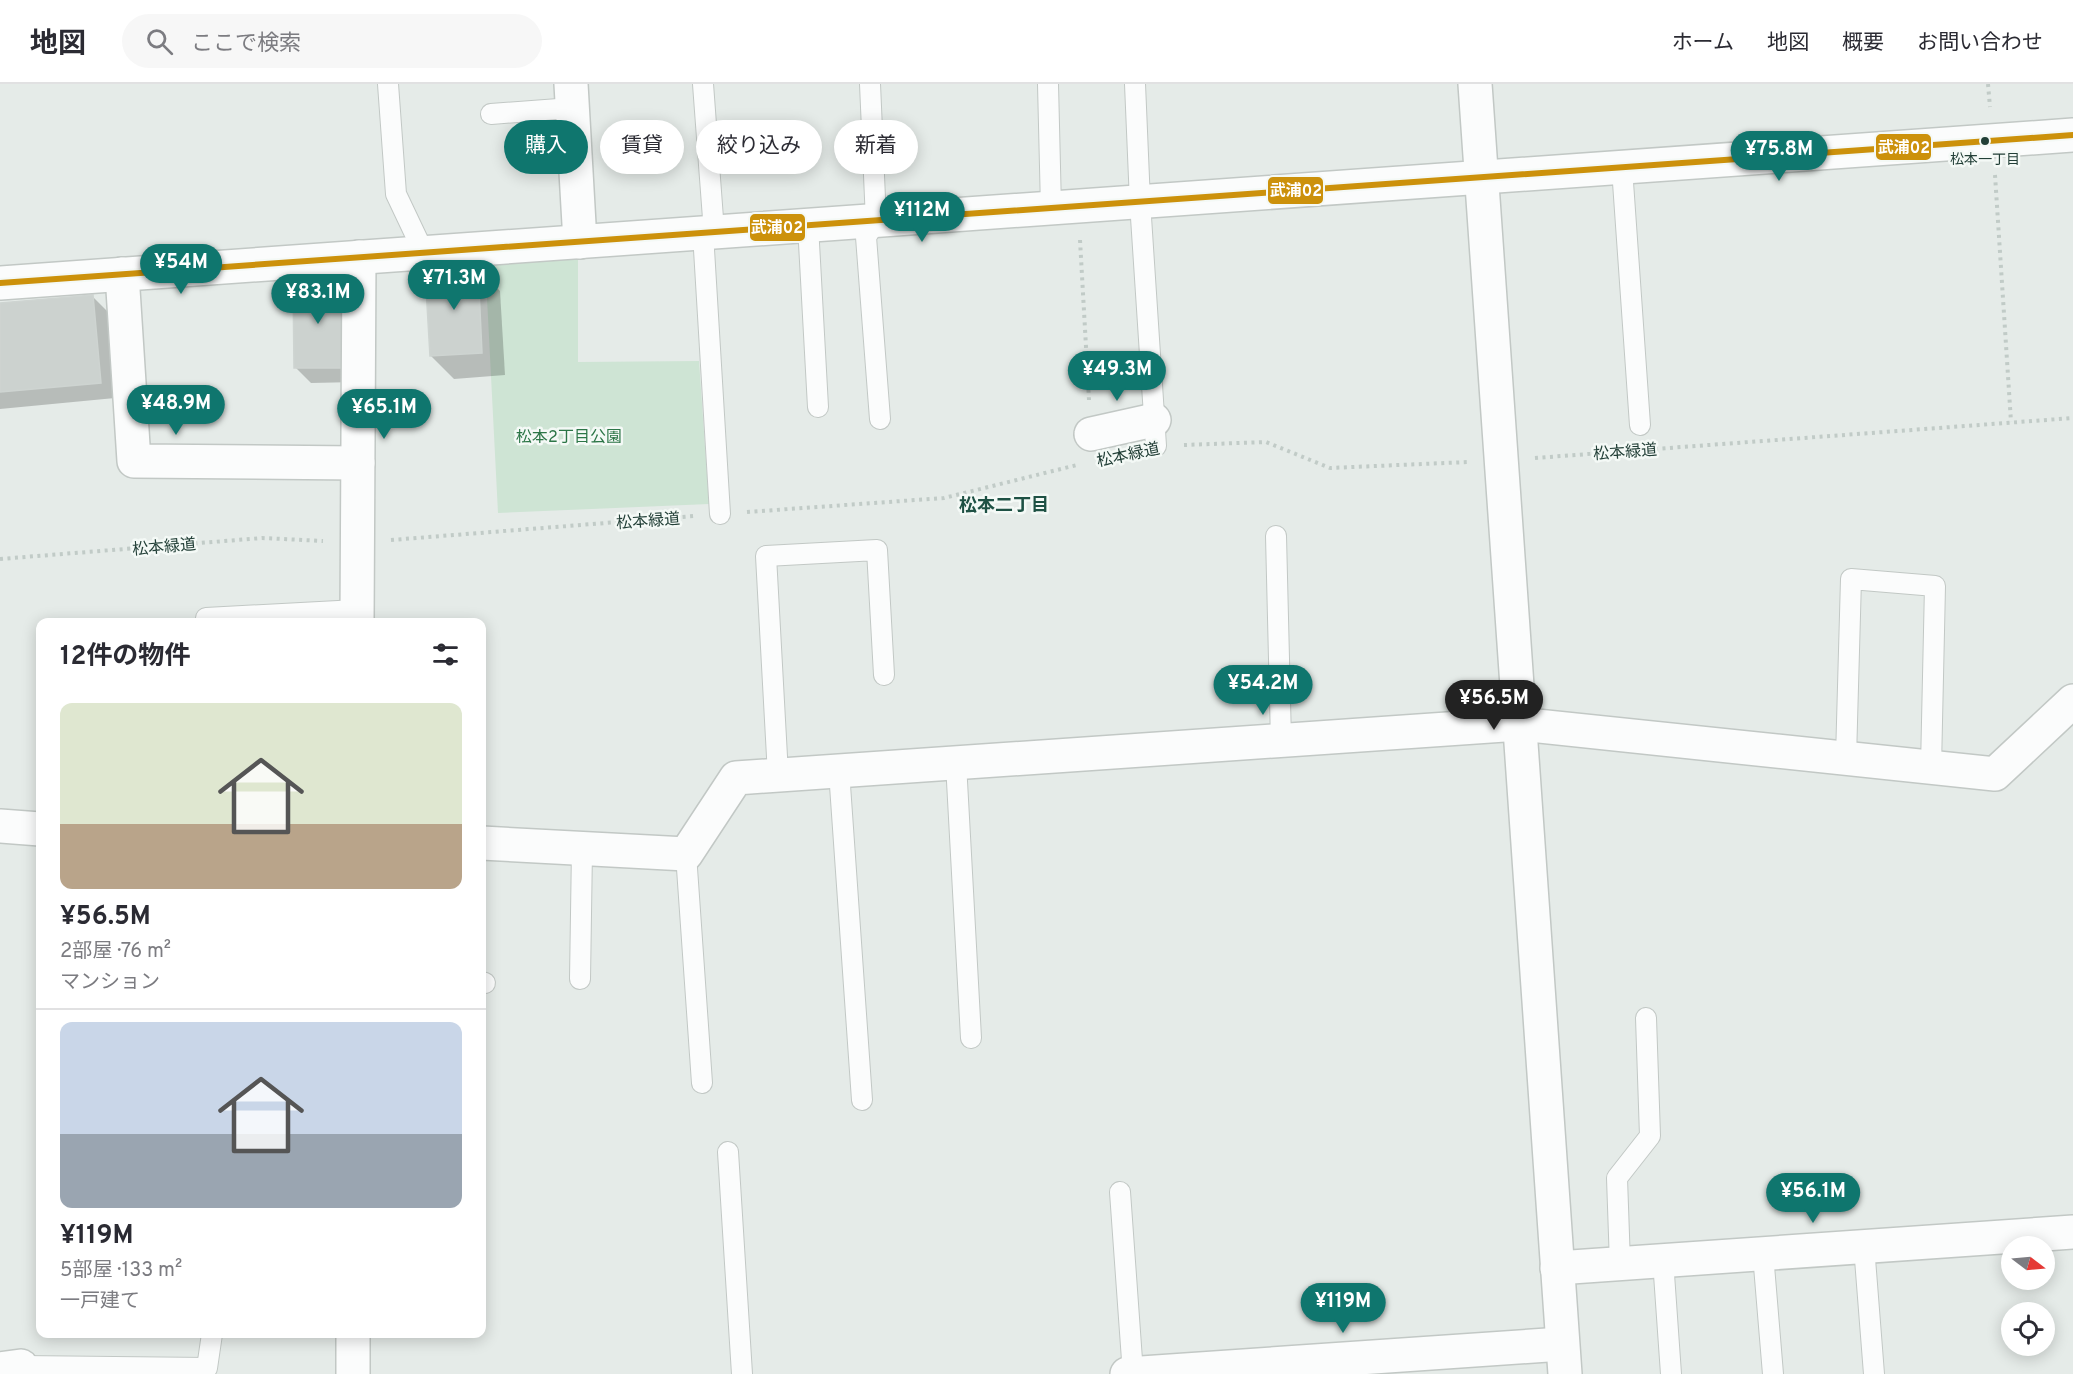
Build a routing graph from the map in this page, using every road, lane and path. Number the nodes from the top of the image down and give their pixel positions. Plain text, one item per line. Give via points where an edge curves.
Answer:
1 (388, 84) edge
2 (703, 84) edge
3 (870, 84) edge
4 (1048, 84) edge
5 (1135, 84) edge
6 (1475, 84) edge
7 (572, 96) edge
8 (491, 114) dead end
9 (2073, 135) edge
10 (1992, 141) junction
11 (1622, 168) junction
12 (1481, 178) junction
13 (1140, 202) junction
14 (1065, 207) junction
15 (876, 221) junction
16 (808, 225) junction
17 (708, 232) junction
18 (580, 242) junction
19 (424, 252) junction
20 (359, 257) junction
21 (122, 274) junction
22 (0, 283) edge
23 (818, 407) dead end
24 (2073, 418) edge
25 (880, 420) dead end
26 (2010, 422) junction
27 (1640, 425) dead end
28 (1155, 433) junction
29 (1090, 434) joint
30 (1643, 450) dead end
31 (1631, 451) dead end
32 (1501, 460) junction
33 (358, 463) junction
34 (1078, 465) dead end
35 (720, 514) junction
36 (1276, 536) dead end
37 (357, 542) junction
38 (0, 560) edge
39 (357, 616) edge
40 (206, 618) edge
41 (884, 675) dead end
42 (2073, 701) edge
43 (1519, 724) junction
44 (1281, 741) junction
45 (1846, 758) junction
46 (956, 763) junction
47 (1931, 767) junction
48 (839, 771) junction
49 (778, 775) junction
50 (0, 826) edge
51 (36, 829) edge
52 (486, 843) edge
53 (582, 849) junction
54 (686, 854) junction
55 (580, 979) dead end
56 (1646, 1018) dead end
57 (970, 1038) dead end
58 (702, 1083) dead end
59 (862, 1100) dead end
60 (728, 1152) dead end
61 (1120, 1192) dead end
62 (2073, 1232) edge
63 (1864, 1246) junction
64 (1763, 1254) junction
65 (1663, 1260) junction
66 (1620, 1264) junction
67 (1557, 1268) junction
68 (211, 1338) edge
69 (353, 1338) edge
70 (1563, 1359) edge
71 (1319, 1367) edge
72 (16, 1370) edge
73 (352, 1374) edge
74 (742, 1374) edge
75 (1127, 1374) edge
76 (1133, 1374) edge
77 (1671, 1374) edge
78 (1773, 1374) edge
79 (1874, 1374) edge

1 - 19 lane via 396,194
2 - 17 lane
3 - 15 lane
4 - 14 lane
5 - 13 lane
6 - 12 street
7 - 8 lane
7 - 18 street
9 - 10 street
10 - 11 street
10 - 26 path
11 - 12 street
11 - 27 lane
12 - 13 street
12 - 32 street
13 - 14 street
13 - 28 lane
14 - 15 street
14 - 29 path
15 - 16 street
15 - 25 lane via 866,237
16 - 17 street
16 - 23 lane
17 - 18 street
17 - 35 lane
18 - 19 street
19 - 20 street
20 - 21 street
20 - 33 street
21 - 22 street
21 - 33 street via 134,461
24 - 26 path, 松本緑道
26 - 30 path, 松本緑道
28 - 29 street
28 - 32 path, 松本緑道 via 1266,442 1330,468
31 - 32 path, 松本緑道
32 - 43 street
33 - 37 street
34 - 35 path, 松本緑道 via 944,498
35 - 37 path, 松本緑道
36 - 44 lane
37 - 38 path, 松本緑道 via 262,538
37 - 39 street
39 - 40 lane
41 - 49 lane via 877,550 766,556
42 - 47 street via 1995,774
43 - 44 street
43 - 45 street
43 - 67 street
44 - 46 street
45 - 47 street
45 - 47 lane via 1851,579 1935,586
46 - 48 street
46 - 57 lane
48 - 49 street
48 - 59 lane
49 - 54 street via 736,778
50 - 51 street
52 - 53 street
53 - 54 street
53 - 55 lane
54 - 58 lane
56 - 66 lane via 1650,1136 1617,1178
60 - 74 lane
61 - 76 lane
62 - 63 street
63 - 64 street
63 - 79 lane
64 - 65 street
64 - 78 lane
65 - 66 street
65 - 77 lane
66 - 67 street
67 - 70 street
68 - 72 lane via 207,1368
69 - 73 street
70 - 71 street
71 - 76 street
75 - 76 street

